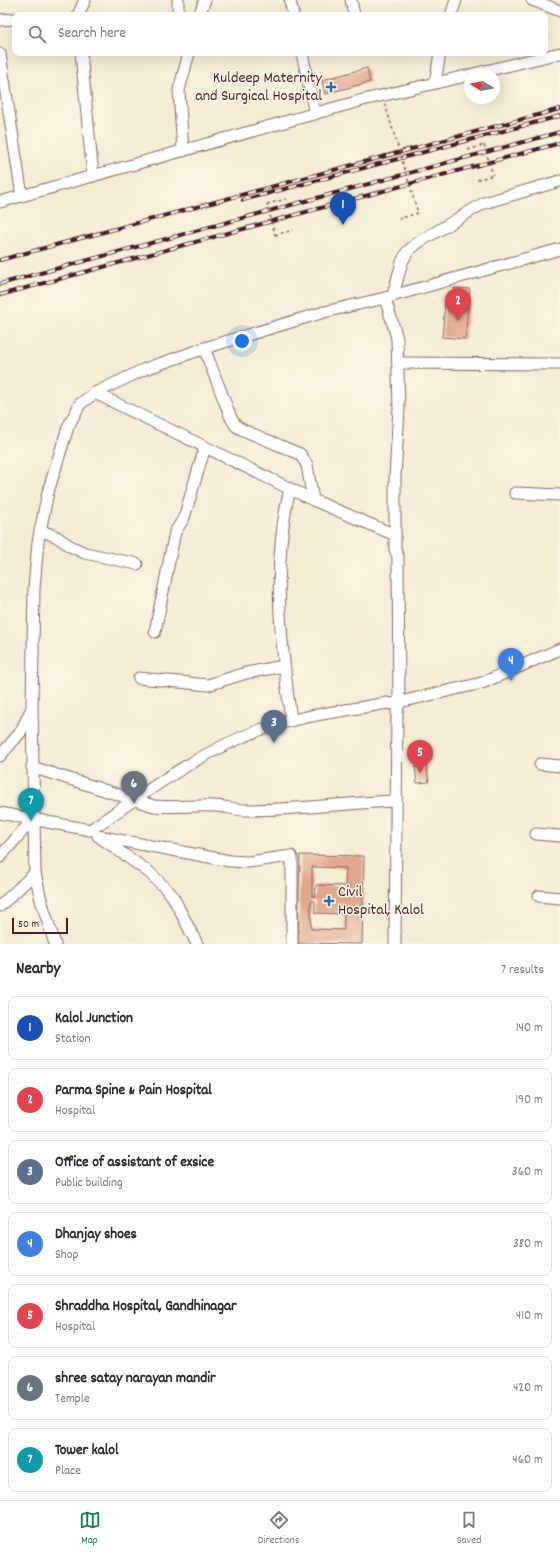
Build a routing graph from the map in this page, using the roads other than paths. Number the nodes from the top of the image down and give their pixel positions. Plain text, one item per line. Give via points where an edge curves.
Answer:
1 (85, 0) edge
2 (178, 0) edge
3 (205, 0) edge
4 (290, 0) edge
5 (351, 0) edge
6 (456, 0) edge
7 (532, 0) edge
8 (545, 2) edge
9 (560, 11) edge
10 (79, 12) edge
11 (178, 12) edge
12 (200, 12) edge
13 (292, 12) edge
14 (353, 12) edge
15 (452, 12) edge
16 (12, 19) edge
17 (0, 20) edge
18 (560, 53) edge
19 (0, 54) edge
20 (81, 56) edge
21 (188, 56) edge
22 (303, 56) edge
23 (439, 56) edge
24 (548, 56) edge
25 (548, 56) edge
26 (498, 68) edge
27 (464, 76) edge
28 (434, 83) junction
29 (315, 114) junction
30 (5, 115) edge
31 (183, 151) junction
32 (93, 176) junction
33 (560, 181) edge
34 (22, 196) junction
35 (0, 202) edge
36 (560, 249) edge
37 (389, 296) junction
38 (204, 348) junction
39 (398, 363) junction
40 (560, 364) edge
41 (95, 393) junction
42 (205, 447) junction
43 (290, 489) junction
44 (515, 493) dead end
45 (560, 495) edge
46 (313, 500) junction
47 (40, 530) junction
48 (395, 535) junction
49 (137, 564) dead end
50 (155, 632) dead end
51 (560, 642) edge
52 (560, 649) edge
53 (284, 666) junction
54 (139, 678) dead end
55 (395, 702) junction
56 (32, 708) junction
57 (290, 720) junction
58 (0, 756) edge
59 (540, 764) dead end
60 (560, 766) edge
61 (32, 767) junction
62 (136, 799) junction
63 (395, 801) junction
64 (0, 813) edge
65 (33, 819) junction
66 (94, 833) junction
67 (536, 834) dead end
68 (560, 836) edge
69 (0, 857) edge
70 (35, 873) junction
71 (539, 896) dead end
72 (560, 898) edge
73 (0, 906) edge
74 (55, 944) edge
75 (197, 944) edge
76 (292, 944) edge
77 (395, 944) edge

1 - 10 street
2 - 11 street
3 - 12 street
4 - 13 street
5 - 14 street
6 - 15 street
7 - 8 street
8 - 9 street
16 - 17 street
18 - 24 street
19 - 30 street
20 - 32 street
21 - 31 street via 179,90
22 - 29 street
23 - 28 street
25 - 26 street
27 - 28 street
28 - 29 street
29 - 31 street
30 - 34 street
31 - 32 street
32 - 34 street
33 - 37 street via 484,203 419,242 408,250
34 - 35 street
36 - 37 street
37 - 38 street via 324,312
37 - 39 street via 397,338
38 - 41 street via 145,369
38 - 46 street via 230,418 243,430 300,454 307,465
39 - 40 street
39 - 48 street
41 - 42 street
41 - 47 street via 80,404 71,419 48,492
42 - 43 street
42 - 50 street via 184,518 174,532
43 - 46 street
43 - 53 street via 284,509 279,567 279,626
44 - 45 street
46 - 48 street
47 - 49 street via 85,553
47 - 56 street via 34,588
48 - 55 street via 398,557
51 - 55 street via 480,678
52 - 55 street via 482,684
53 - 54 street via 246,673 208,686
53 - 57 street
55 - 57 street
55 - 63 street
56 - 58 street via 20,733
56 - 61 street
57 - 62 street via 223,745 196,759
59 - 60 street
61 - 62 street
61 - 65 street
62 - 63 street via 154,806 213,806 245,810
62 - 66 street
63 - 77 street
64 - 65 street
65 - 66 street
65 - 69 street
65 - 70 street
66 - 75 street via 150,873 172,895
66 - 76 street via 230,861 248,862 290,856
67 - 68 street
70 - 73 street
70 - 74 street
71 - 72 street

